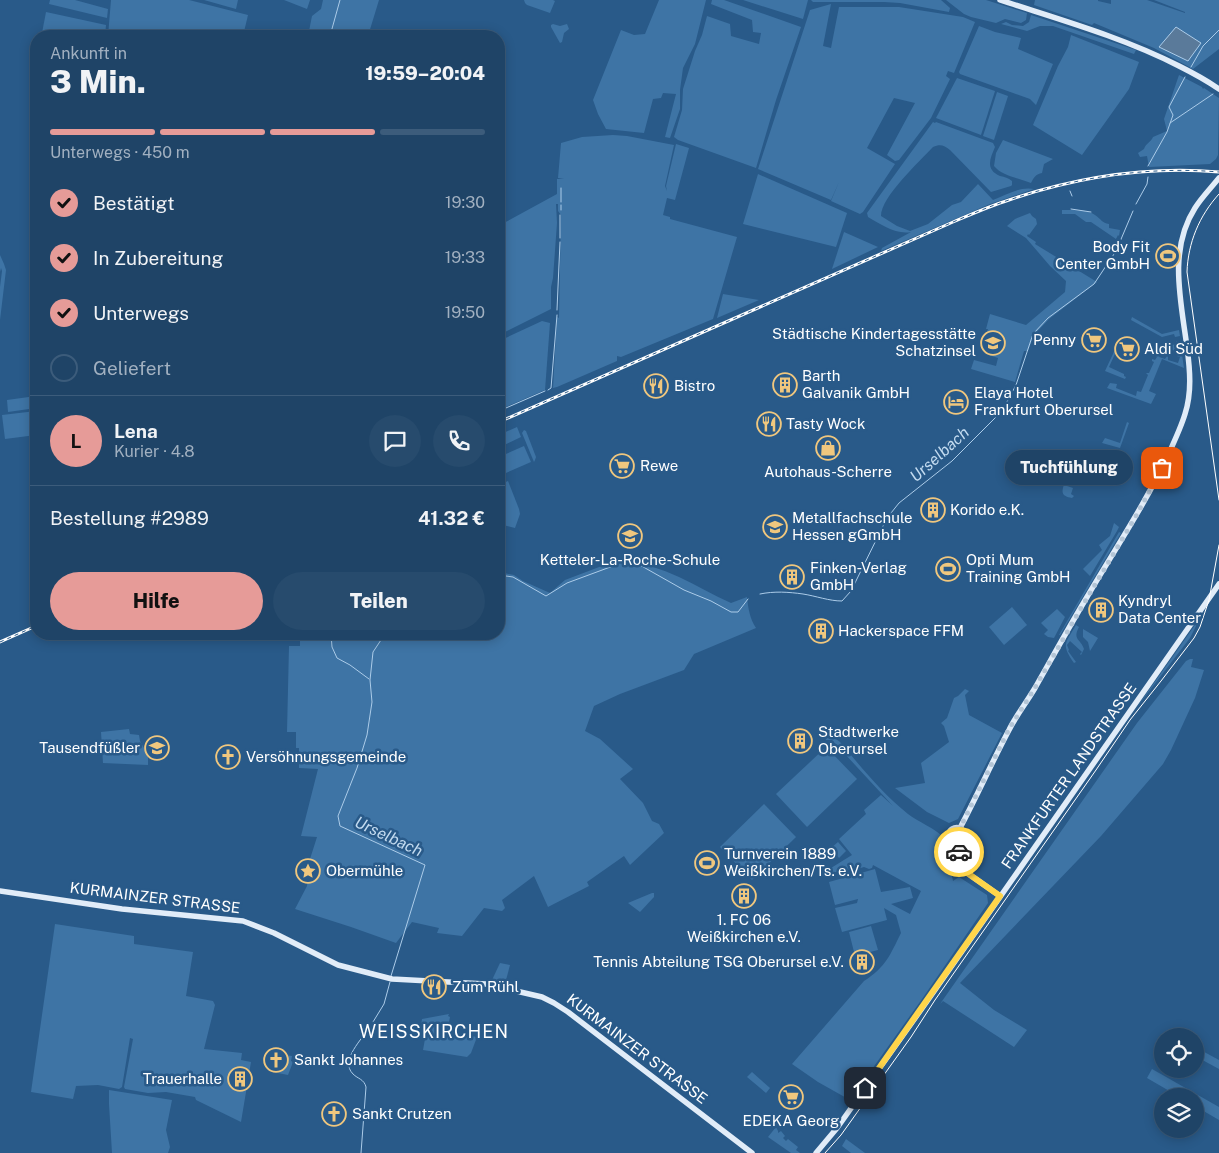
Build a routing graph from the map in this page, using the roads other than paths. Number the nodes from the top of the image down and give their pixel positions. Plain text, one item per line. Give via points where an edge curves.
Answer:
1 (1000, 0) edge
2 (1219, 89) edge
3 (1219, 180) edge
4 (1219, 584) edge
5 (960, 828) junction
6 (958, 843) junction
7 (0, 891) edge
8 (1000, 896) junction
9 (752, 1153) edge
10 (816, 1153) edge

1 - 2 main road via 1123,41 1157,55
3 - 5 main road via 1194,209 1178,256 1190,391 1177,436 1154,482 1009,729
4 - 8 main road, FRANKFURTER LANDSTRASSE
5 - 6 main road via 964,838
5 - 6 main road via 953,828 949,834 952,841
6 - 8 main road via 963,870
7 - 9 main road, KURMAINZER STRASSE via 110,908 243,920 334,963 387,978 486,984 554,1002
8 - 10 main road, FRANKFURTER LANDSTRASSE via 837,1128

